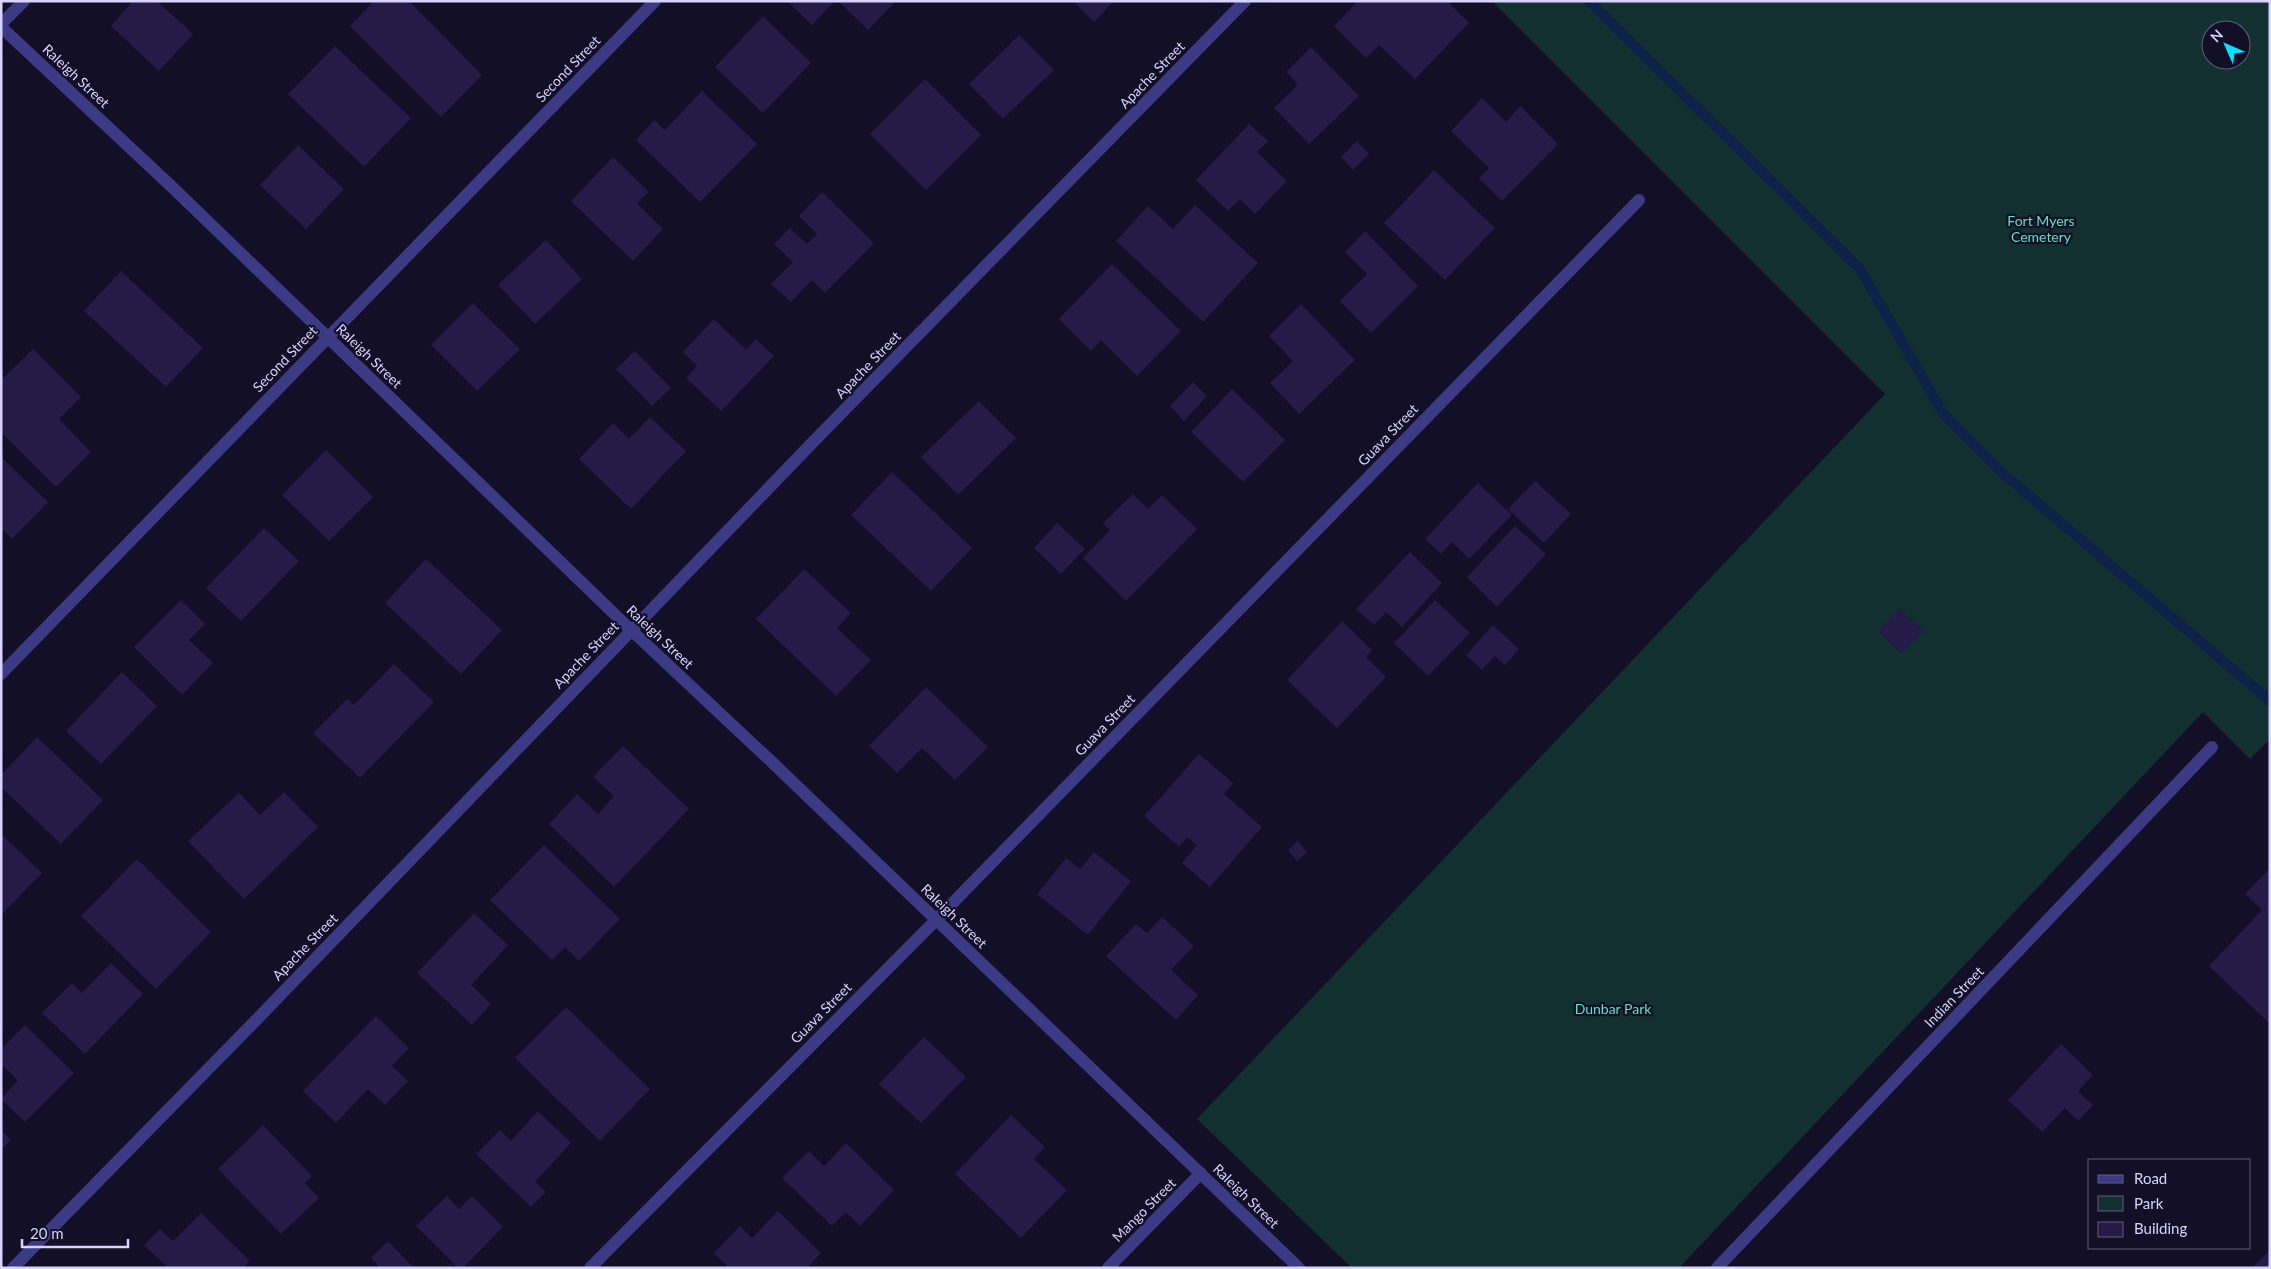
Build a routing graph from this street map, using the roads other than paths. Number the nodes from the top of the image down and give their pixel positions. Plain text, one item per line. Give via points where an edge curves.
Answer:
1 (24, 1) edge
2 (655, 1) edge
3 (1245, 1) edge
4 (1, 26) edge
5 (1639, 200) dead end
6 (328, 337) junction
7 (631, 630) junction
8 (1, 674) edge
9 (2212, 747) dead end
10 (936, 920) junction
11 (1201, 1174) junction
12 (13, 1268) edge
13 (590, 1268) edge
14 (1108, 1268) edge
15 (1299, 1268) edge
16 (1717, 1268) edge

1 - 4 street
2 - 6 street, Second Street
3 - 7 street, Apache Street
4 - 6 street, Raleigh Street
5 - 10 street, Guava Street
6 - 7 street, Raleigh Street
6 - 8 street, Second Street
7 - 10 street, Raleigh Street
7 - 12 street, Apache Street
9 - 16 street, Indian Street
10 - 11 street, Raleigh Street
10 - 13 street, Guava Street
11 - 14 street, Mango Street
11 - 15 street, Raleigh Street

